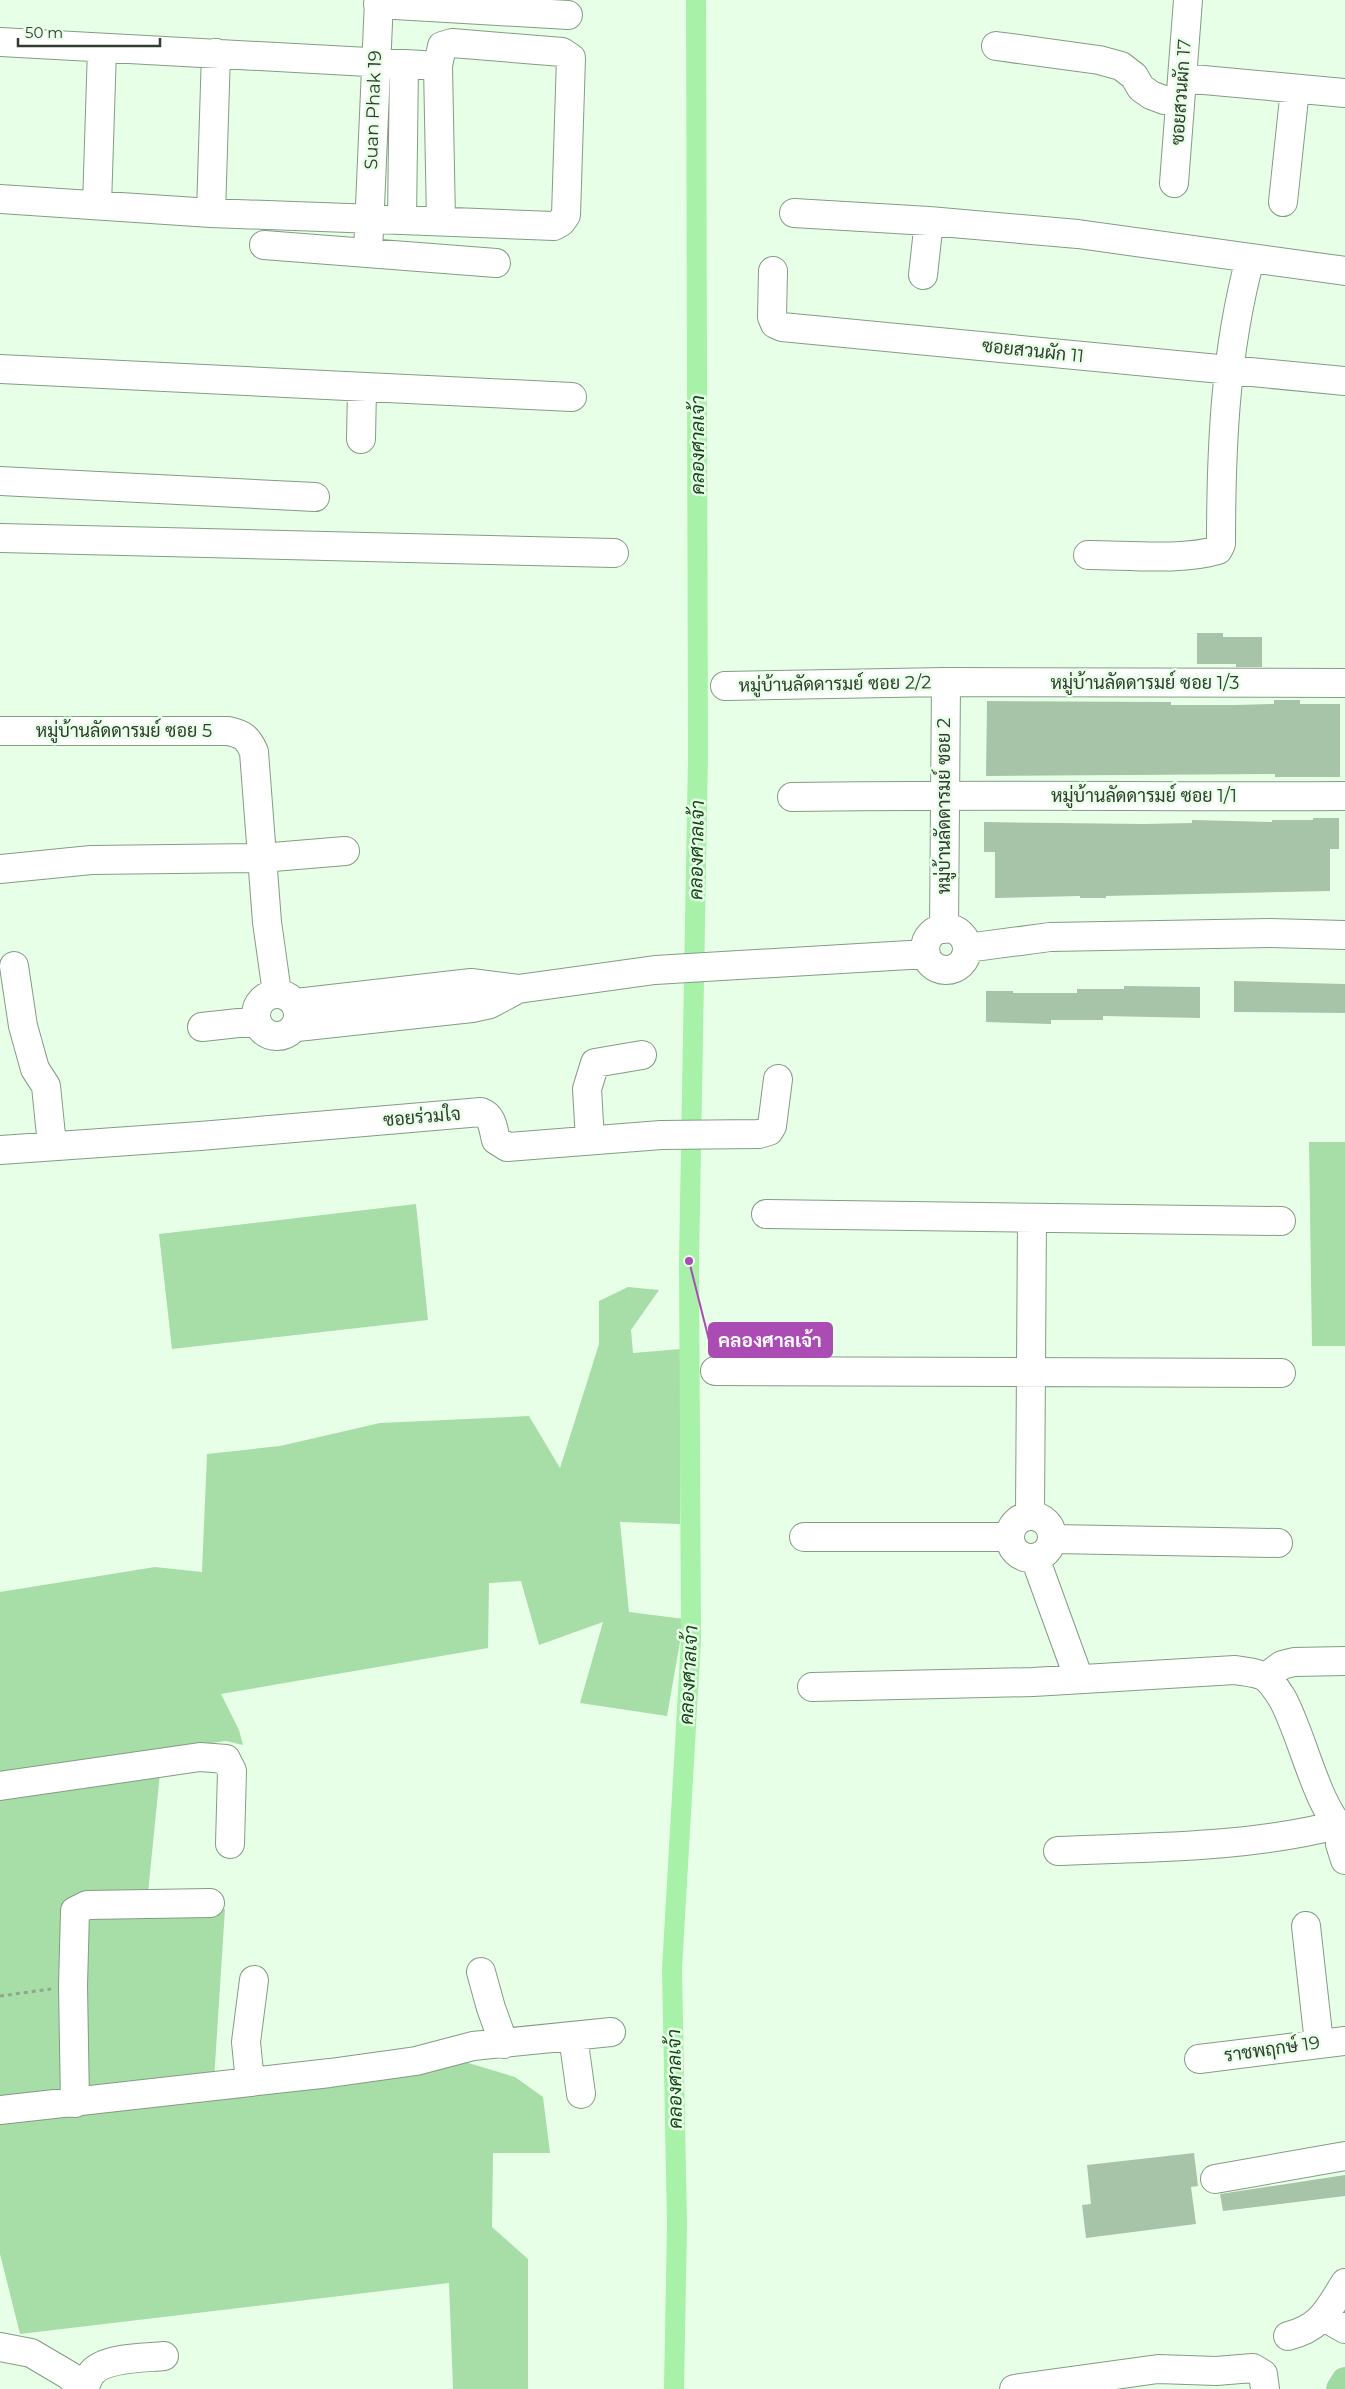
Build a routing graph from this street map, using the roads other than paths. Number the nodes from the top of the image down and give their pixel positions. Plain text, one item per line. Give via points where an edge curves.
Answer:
1 (1188, 0) edge
2 (378, 2) edge
3 (568, 15) dead end
4 (0, 42) edge
5 (996, 46) dead end
6 (102, 49) junction
7 (216, 53) junction
8 (375, 62) junction
9 (404, 65) junction
10 (438, 66) junction
11 (1295, 88) junction
12 (1181, 89) junction
13 (1345, 93) edge
14 (1174, 183) dead end
15 (0, 199) edge
16 (1283, 202) dead end
17 (97, 205) junction
18 (212, 213) junction
19 (794, 213) dead end
20 (369, 220) junction
21 (402, 220) junction
22 (441, 221) junction
23 (929, 221) junction
24 (264, 245) dead end
25 (368, 252) junction
26 (1250, 259) junction
27 (496, 263) dead end
28 (772, 271) dead end
29 (1345, 271) edge
30 (923, 275) dead end
31 (0, 369) edge
32 (1229, 371) junction
33 (1345, 381) edge
34 (362, 388) junction
35 (572, 397) dead end
36 (361, 439) dead end
37 (0, 481) edge
38 (315, 497) dead end
39 (0, 538) edge
40 (614, 553) dead end
41 (1088, 555) dead end
42 (946, 682) junction
43 (1345, 683) edge
44 (725, 686) dead end
45 (0, 731) edge
46 (944, 794) junction
47 (1345, 796) edge
48 (792, 797) dead end
49 (345, 851) dead end
50 (262, 858) junction
51 (0, 869) edge
52 (944, 929) junction
53 (1345, 935) edge
54 (967, 948) junction
55 (926, 954) junction
56 (14, 966) dead end
57 (290, 1008) junction
58 (257, 1021) junction
59 (202, 1027) dead end
60 (642, 1055) dead end
61 (778, 1079) dead end
62 (590, 1140) junction
63 (52, 1145) junction
64 (0, 1150) edge
65 (766, 1214) dead end
66 (1032, 1218) junction
67 (1280, 1221) dead end
68 (716, 1370) dead end
69 (1031, 1372) junction
70 (1281, 1373) dead end
71 (1030, 1515) junction
72 (804, 1537) dead end
73 (1010, 1537) junction
74 (1278, 1543) dead end
75 (1044, 1548) junction
76 (1345, 1661) edge
77 (1266, 1677) junction
78 (1079, 1679) junction
79 (812, 1687) dead end
80 (0, 1786) edge
81 (1342, 1831) edge
82 (230, 1844) dead end
83 (1058, 1851) dead end
84 (1345, 1860) edge
85 (210, 1903) dead end
86 (1306, 1926) dead end
87 (481, 1972) dead end
88 (254, 1980) dead end
89 (611, 2032) dead end
90 (573, 2036) junction
91 (1332, 2042) edge
92 (504, 2044) junction
93 (1199, 2059) dead end
94 (250, 2082) junction
95 (581, 2094) dead end
96 (75, 2103) junction
97 (0, 2110) edge
98 (1345, 2156) edge
99 (1215, 2179) dead end
100 (1345, 2283) edge
101 (1334, 2323) edge
102 (1288, 2336) dead end
103 (0, 2347) edge
104 (164, 2356) dead end
105 (1345, 2381) edge
106 (82, 2389) edge
107 (1014, 2389) edge
108 (1265, 2389) edge
109 (1340, 2389) edge

1 - 12 street, ซอยสวนผัก 17
2 - 3 street
2 - 8 street, Suan Phak 19
4 - 6 street
5 - 12 street via 1121,66 1134,76 1141,88 1164,100
6 - 7 street
6 - 17 street
7 - 8 street
7 - 18 street
8 - 9 street
8 - 20 street, Suan Phak 19
9 - 10 street
9 - 21 street
10 - 22 street
10 - 22 street via 442,46 452,43 562,52 571,58 572,66 566,215 561,222 554,226
11 - 12 street
11 - 13 street
11 - 16 street
12 - 14 street, ซอยสวนผัก 17
15 - 17 street
17 - 18 street
18 - 20 street
19 - 23 street
20 - 21 street
20 - 25 street, Suan Phak 19
21 - 22 street
23 - 26 street via 1078,234
23 - 30 street
24 - 25 street
25 - 27 street
26 - 29 street
26 - 32 street
28 - 32 street, ซอยสวนผัก 11 via 772,316 775,324 782,327
31 - 34 street
32 - 33 street, ซอยสวนผัก 11
32 - 41 street via 1224,410 1221,544 1218,550 1183,555
34 - 35 street
34 - 36 street
37 - 38 street
39 - 40 street
42 - 43 street, หมู่บ้านลัดดารมย์ ซอย 1/3
42 - 44 street, หมู่บ้านลัดดารมย์ ซอย 2/2
42 - 46 street, หมู่บ้านลัดดารมย์ ซอย 2
45 - 50 street, หมู่บ้านลัดดารมย์ ซอย 5 via 239,733 247,738 254,752
46 - 47 street, หมู่บ้านลัดดารมย์ ซอย 1/1
46 - 48 street, หมู่บ้านลัดดารมย์ ซอย 1/1
46 - 52 street, หมู่บ้านลัดดารมย์ ซอย 2
49 - 50 street
50 - 51 street via 92,860
50 - 57 street
52 - 54 street via 960,934
52 - 55 street via 929,937
53 - 54 street via 1050,937
54 - 55 street via 966,956 954,969 945,970 929,962
55 - 57 street via 655,970 518,989 490,1004 472,1008
56 - 63 street via 23,1026 35,1069 46,1086
57 - 58 street via 262,999
57 - 58 street via 284,1036 276,1036 261,1028
58 - 59 street
60 - 62 street via 594,1063 587,1089
61 - 62 street, ซอยร่วมใจ via 769,1131
62 - 63 street, ซอยร่วมใจ via 507,1147 496,1140 490,1119 481,1112
63 - 64 street, ซอยร่วมใจ
65 - 66 street
66 - 67 street
66 - 69 street
68 - 69 street
69 - 70 street
69 - 71 street
71 - 73 street via 1015,1522
71 - 75 street via 1051,1527
72 - 73 street
73 - 75 street via 1015,1551 1028,1558
74 - 75 street
75 - 78 street
76 - 77 street via 1294,1662 1282,1665
77 - 78 street via 1235,1670
77 - 81 street via 1290,1711 1324,1801
78 - 79 street
80 - 82 street via 200,1758 226,1759 232,1771
81 - 83 street via 1220,1844
81 - 84 street via 1340,1844
85 - 96 street via 86,1905 78,1908 74,1918
86 - 91 street
87 - 92 street
88 - 94 street via 246,2042
89 - 90 street
90 - 92 street
90 - 95 street
91 - 93 street, ราชพฤกษ์ 19
92 - 94 street via 458,2048 407,2062
94 - 96 street
96 - 97 street
98 - 99 street
100 - 101 street
101 - 102 street
103 - 106 street via 31,2353 70,2376
104 - 106 street via 103,2364 91,2373
105 - 109 main road
107 - 108 street via 1158,2369 1216,2371 1253,2368 1263,2374

